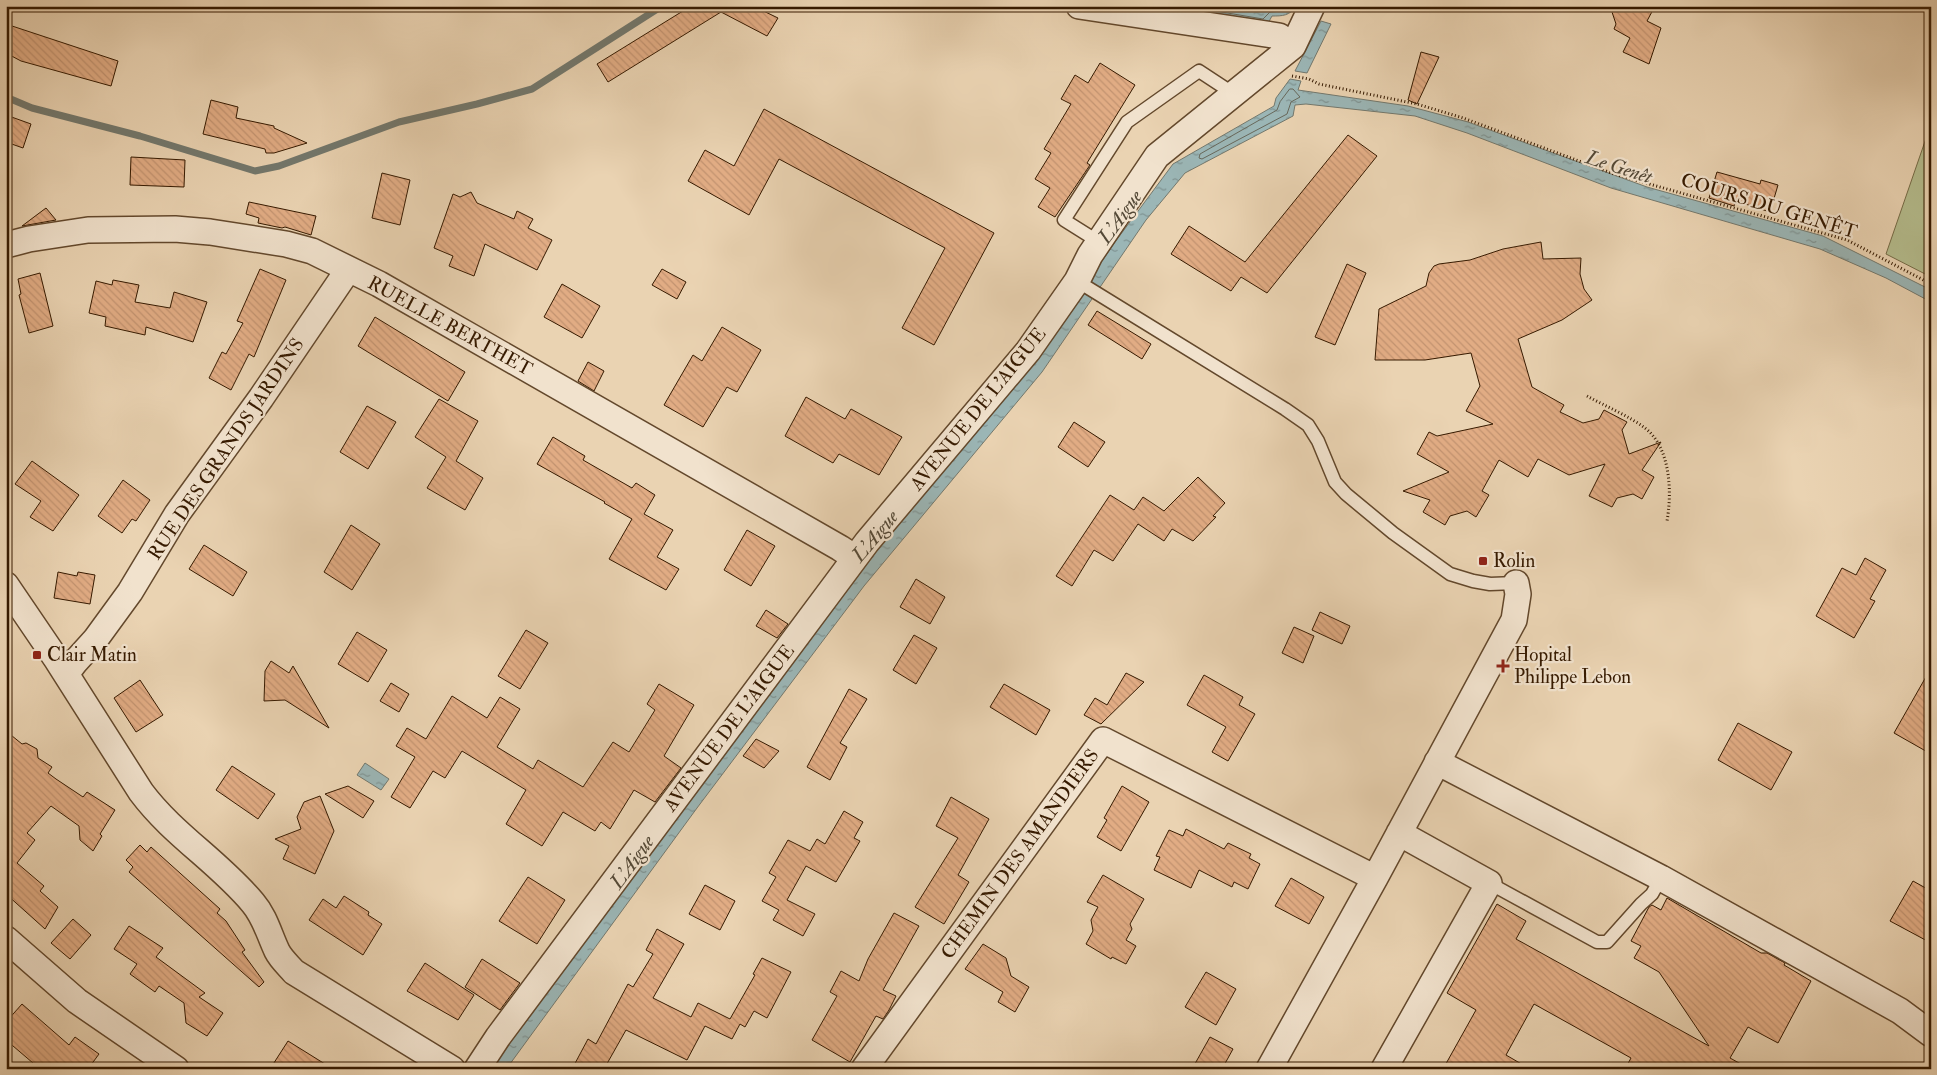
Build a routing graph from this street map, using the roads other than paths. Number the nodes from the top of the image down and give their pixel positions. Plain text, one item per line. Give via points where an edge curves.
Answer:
1 (1079, 6) edge
2 (1312, 6) edge
3 (1293, 46) junction
4 (1234, 94) junction
5 (18, 242) edge
6 (1099, 242) junction
7 (348, 270) junction
8 (1077, 281) junction
9 (855, 558) junction
10 (1516, 583) joint
11 (6, 585) edge
12 (66, 674) junction
13 (1438, 762) junction
14 (1399, 832) junction
15 (1375, 878) junction
16 (1661, 878) junction
17 (1489, 883) junction
18 (6, 938) edge
19 (1931, 1034) edge
20 (176, 1069) edge
21 (452, 1069) edge
22 (477, 1069) edge
23 (864, 1069) edge
24 (1269, 1069) edge
25 (1384, 1069) edge

1 - 3 street via 1279,36
2 - 3 street, AVENUE DE L'AIGUE
3 - 4 street, AVENUE DE L'AIGUE
4 - 6 street, AVENUE DE L'AIGUE via 1157,156
4 - 6 lane via 1198,71 1127,122 1064,220
5 - 7 street, RUELLE BERTHET via 109,228 175,229 286,244 312,251
6 - 8 street, AVENUE DE L'AIGUE
7 - 9 street, RUELLE BERTHET via 379,284
7 - 12 street, RUE DES GRANDS JARDINS via 177,514 130,592
8 - 9 street, AVENUE DE L'AIGUE via 1028,351
8 - 10 lane via 1308,425 1335,482 1346,494 1450,574 1490,584
9 - 22 street, AVENUE DE L'AIGUE
10 - 13 street via 1518,594 1514,620
11 - 12 street
12 - 21 street via 156,812 254,904 268,926 277,951 294,972
13 - 14 street
13 - 16 street
14 - 15 street
14 - 17 street
15 - 23 street, CHEMIN DES AMANDIERS via 1104,740
15 - 24 street
16 - 17 lane via 1652,894 1607,942 1597,942
16 - 19 street via 1900,1011
17 - 25 street
18 - 20 street via 77,1001

